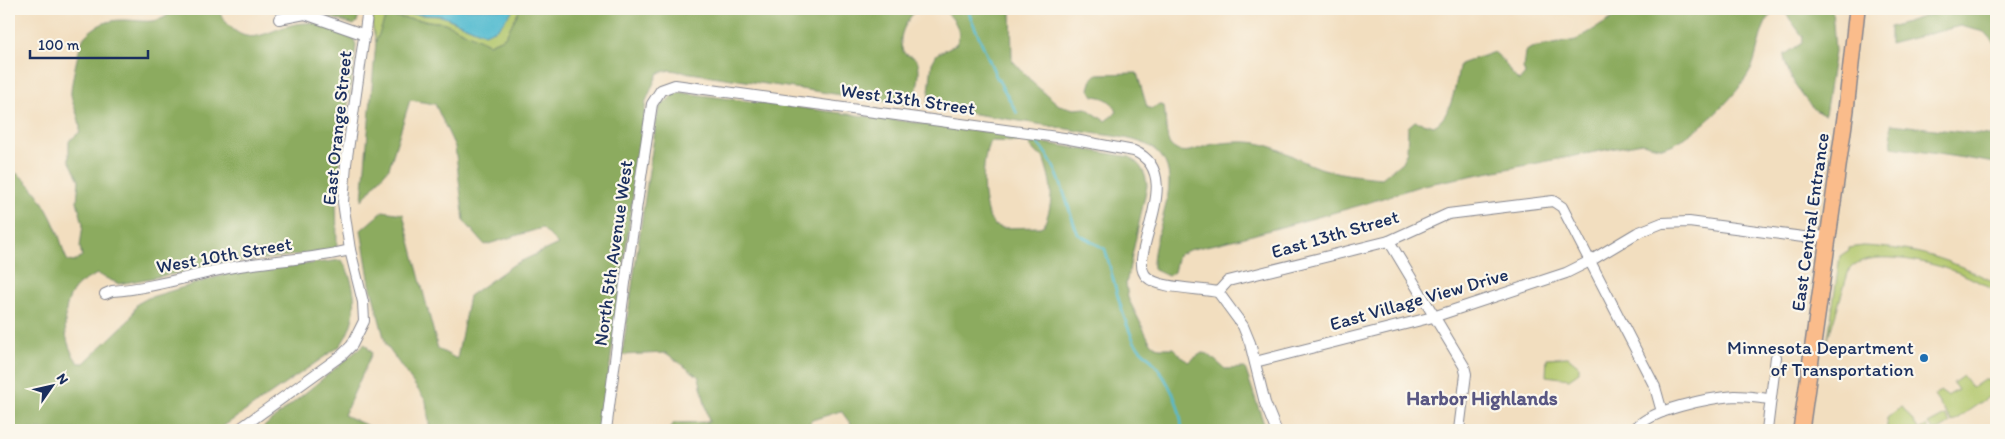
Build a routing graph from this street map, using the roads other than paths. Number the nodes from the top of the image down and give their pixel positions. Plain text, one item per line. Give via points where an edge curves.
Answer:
1 (368, 9) edge
2 (1855, 13) edge
3 (279, 19) dead end
4 (365, 35) junction
5 (666, 88) joint
6 (1389, 241) junction
7 (1828, 243) junction
8 (350, 250) junction
9 (1590, 261) junction
10 (1218, 292) junction
11 (105, 294) dead end
12 (1434, 317) junction
13 (1776, 357) dead end
14 (1255, 362) junction
15 (1770, 399) junction
16 (1662, 412) junction
17 (1802, 429) edge
18 (238, 430) edge
19 (606, 430) edge
20 (1276, 430) edge
21 (1459, 430) edge
22 (1634, 430) edge
23 (1766, 430) edge

1 - 4 street, East Orange Street
2 - 7 highway, East Central Entrance via 1850,82
3 - 4 street via 306,14
4 - 8 street, East Orange Street via 344,187
5 - 10 street, West 13th Street via 680,85 1064,138 1124,148 1143,155 1152,165 1157,184 1143,272 1157,284
5 - 19 street, North 5th Avenue West via 652,104
6 - 9 street, East 13th Street via 1448,214 1554,201 1562,207
6 - 10 street, East 13th Street via 1228,281
6 - 12 street
7 - 9 street via 1672,222 1643,230
7 - 17 highway, East Central Entrance
8 - 11 street, West 10th Street via 229,268
8 - 18 street, East Orange Street via 364,311 364,321 352,345
9 - 12 street, East Village View Drive via 1566,273
9 - 16 street via 1656,387
10 - 14 street via 1243,326
12 - 14 street, East Village View Drive
12 - 21 street via 1466,374
13 - 15 street
14 - 20 street
15 - 16 street via 1726,397
15 - 23 street
16 - 22 street via 1642,421

